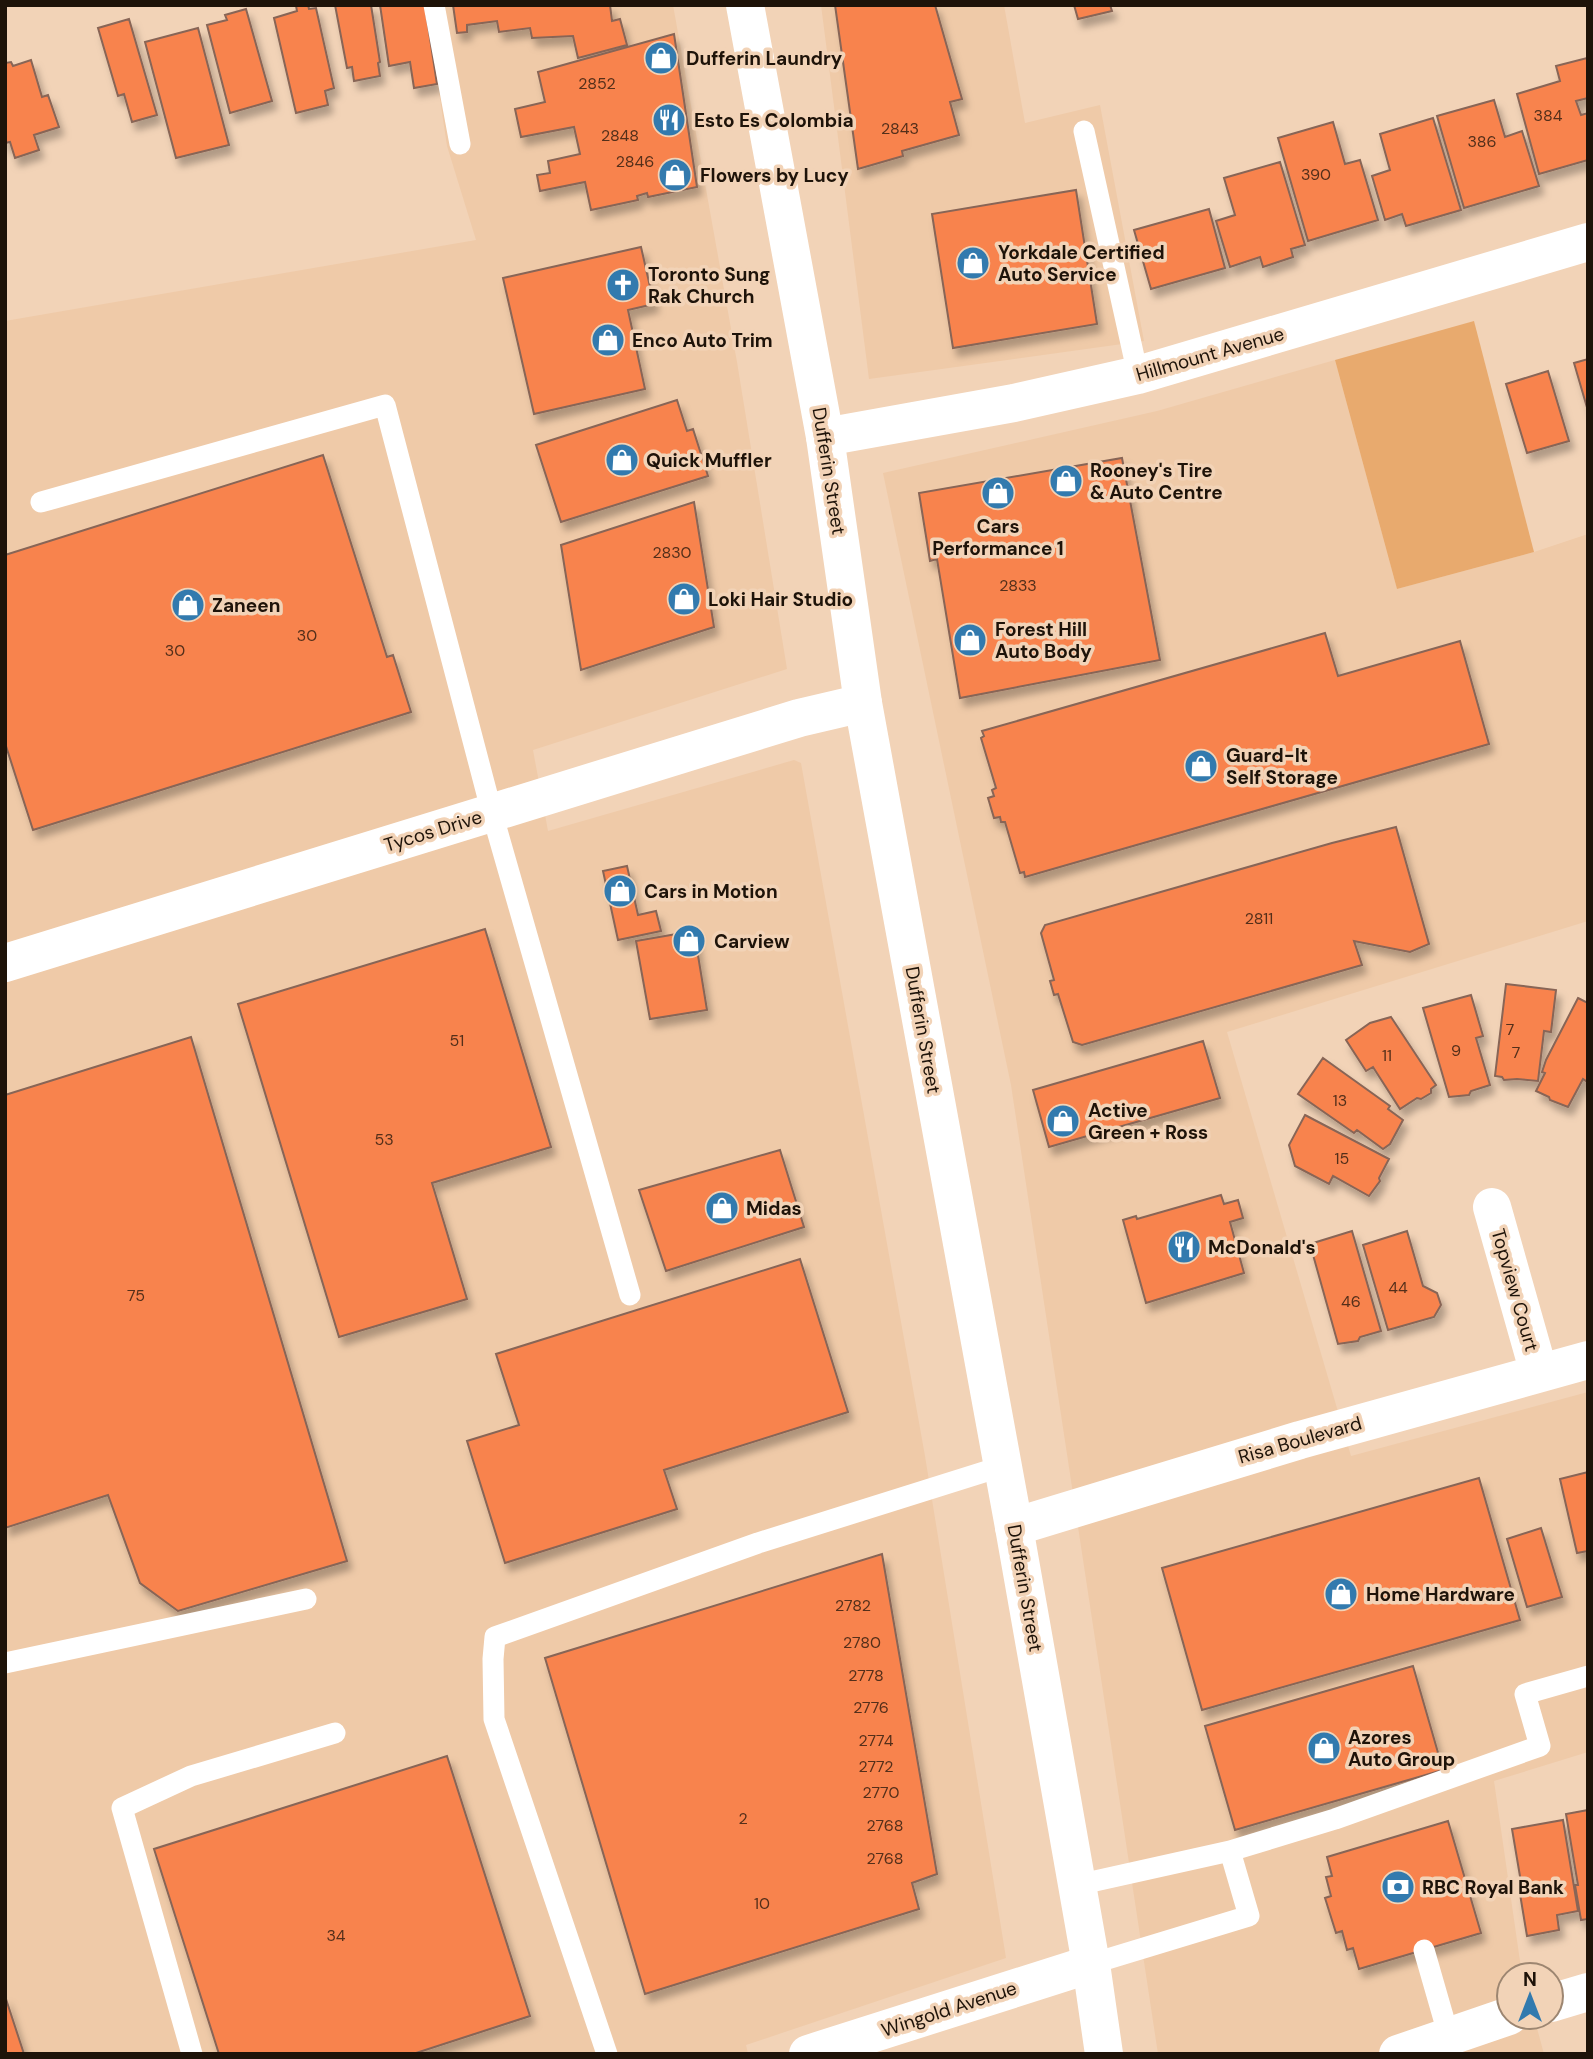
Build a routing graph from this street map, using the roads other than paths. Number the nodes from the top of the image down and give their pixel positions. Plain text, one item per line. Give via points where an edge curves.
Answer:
1 (434, 5) edge
2 (745, 5) edge
3 (1084, 131) dead end
4 (460, 144) dead end
5 (1588, 242) edge
6 (1138, 376) junction
7 (825, 438) junction
8 (41, 502) dead end
9 (863, 703) junction
10 (492, 813) junction
11 (5, 963) edge
12 (1492, 1207) dead end
13 (630, 1295) dead end
14 (1588, 1360) edge
15 (1539, 1373) junction
16 (1003, 1466) junction
17 (1014, 1527) junction
18 (306, 1600) dead end
19 (5, 1663) edge
20 (1588, 1676) edge
21 (335, 1733) dead end
22 (1230, 1851) junction
23 (1077, 1885) junction
24 (1424, 1950) dead end
25 (1091, 1964) junction
26 (1588, 1992) edge
27 (1565, 1999) edge
28 (1495, 2021) edge
29 (1449, 2037) junction
30 (192, 2054) edge
31 (607, 2054) edge
32 (808, 2054) edge
33 (1104, 2054) edge
34 (1398, 2054) edge

1 - 4 lane
2 - 7 street, Dufferin Street
3 - 6 lane
5 - 6 street, Hillmount Avenue
6 - 7 street, Hillmount Avenue
7 - 9 street, Dufferin Street
8 - 10 lane via 385,405
9 - 10 street, Tycos Drive via 799,718
9 - 16 street, Dufferin Street
10 - 11 street, Tycos Drive
10 - 13 lane
12 - 15 street, Topview Court
14 - 15 street, Risa Boulevard
15 - 17 street, Risa Boulevard
16 - 17 street, Dufferin Street
16 - 31 lane via 758,1543 495,1637 494,1719
17 - 23 street, Dufferin Street
18 - 19 lane
20 - 22 lane via 1525,1694 1541,1746
21 - 30 lane via 191,1776 122,1808
22 - 23 lane
22 - 25 lane via 1249,1916
23 - 25 street, Dufferin Street
24 - 29 lane
25 - 32 street, Wingold Avenue
25 - 33 street, Dufferin Street
26 - 27 street
28 - 29 street
29 - 34 street

